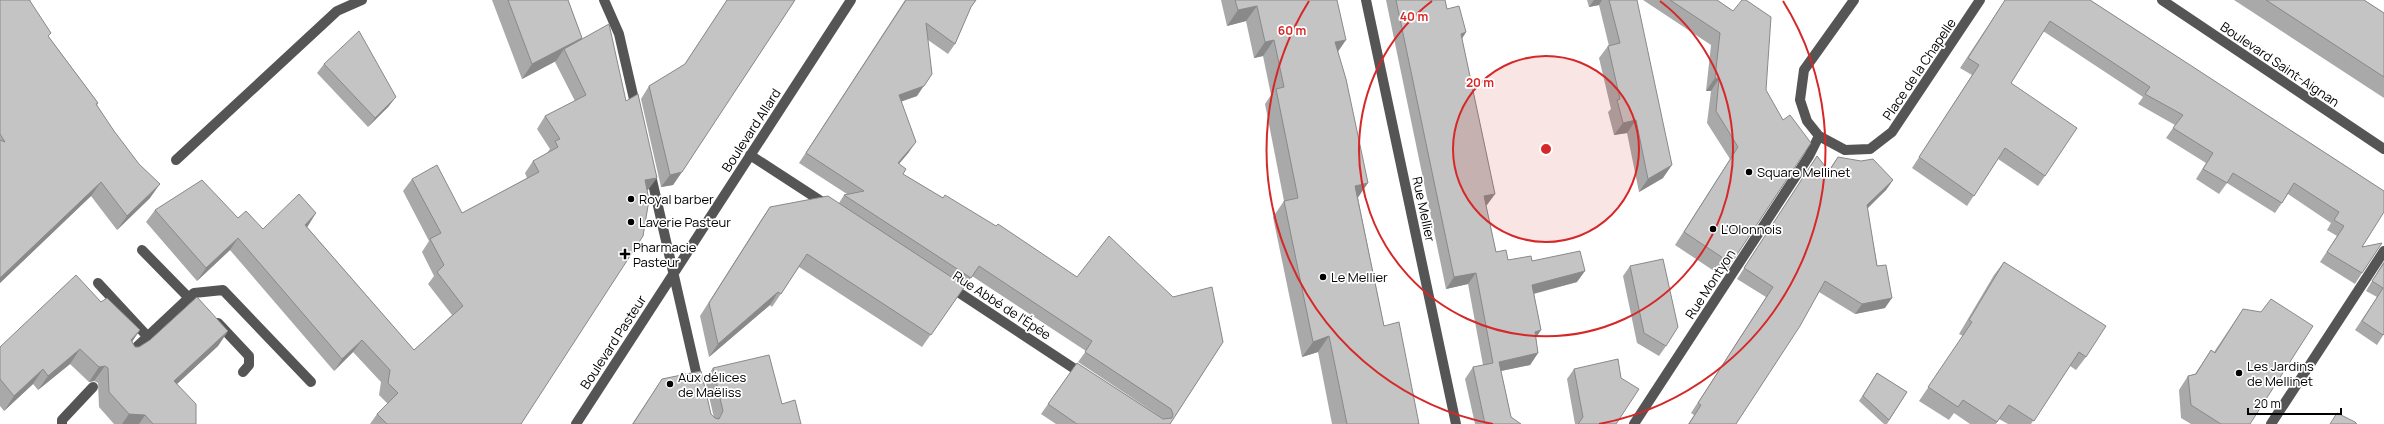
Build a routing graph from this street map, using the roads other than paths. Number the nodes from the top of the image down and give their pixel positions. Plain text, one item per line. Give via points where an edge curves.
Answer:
1 (362, 0) edge
2 (604, 0) edge
3 (851, 0) edge
4 (1366, 0) edge
5 (1854, 0) edge
6 (1980, 0) edge
7 (2162, 0) edge
8 (638, 118) edge
9 (1819, 136) junction
10 (2384, 149) edge
11 (750, 155) junction
12 (176, 160) dead end
13 (648, 164) edge
14 (832, 209) edge
15 (142, 250) dead end
16 (2384, 251) edge
17 (673, 273) junction
18 (939, 279) edge
19 (98, 283) dead end
20 (194, 298) junction
21 (213, 317) edge
22 (148, 337) junction
23 (127, 356) edge
24 (243, 372) dead end
25 (1093, 380) edge
26 (311, 382) dead end
27 (94, 386) dead end
28 (701, 393) edge
29 (62, 424) edge
30 (576, 424) edge
31 (1456, 424) edge
32 (1634, 424) edge
33 (2271, 424) edge

1 - 12 street via 337,10
2 - 8 street via 619,34
3 - 11 street, Boulevard Allard
4 - 31 street, Rue Mellier
5 - 9 street, Place de la Chapelle via 1804,70 1800,100 1807,121
6 - 9 street, Place de la Chapelle via 1892,132 1870,149 1845,150
7 - 10 street, Boulevard Saint-Aignan
9 - 32 street, Rue Montyon via 1810,156
11 - 14 street
11 - 17 street, Boulevard Allard
13 - 17 street
15 - 20 street
16 - 33 street
17 - 28 street
17 - 30 street, Boulevard Pasteur
18 - 25 street, Rue Abbé de l'Épée
19 - 22 street
20 - 22 street
20 - 26 street via 223,290
21 - 24 street via 248,356 249,366
22 - 23 street
27 - 29 street via 62,420

